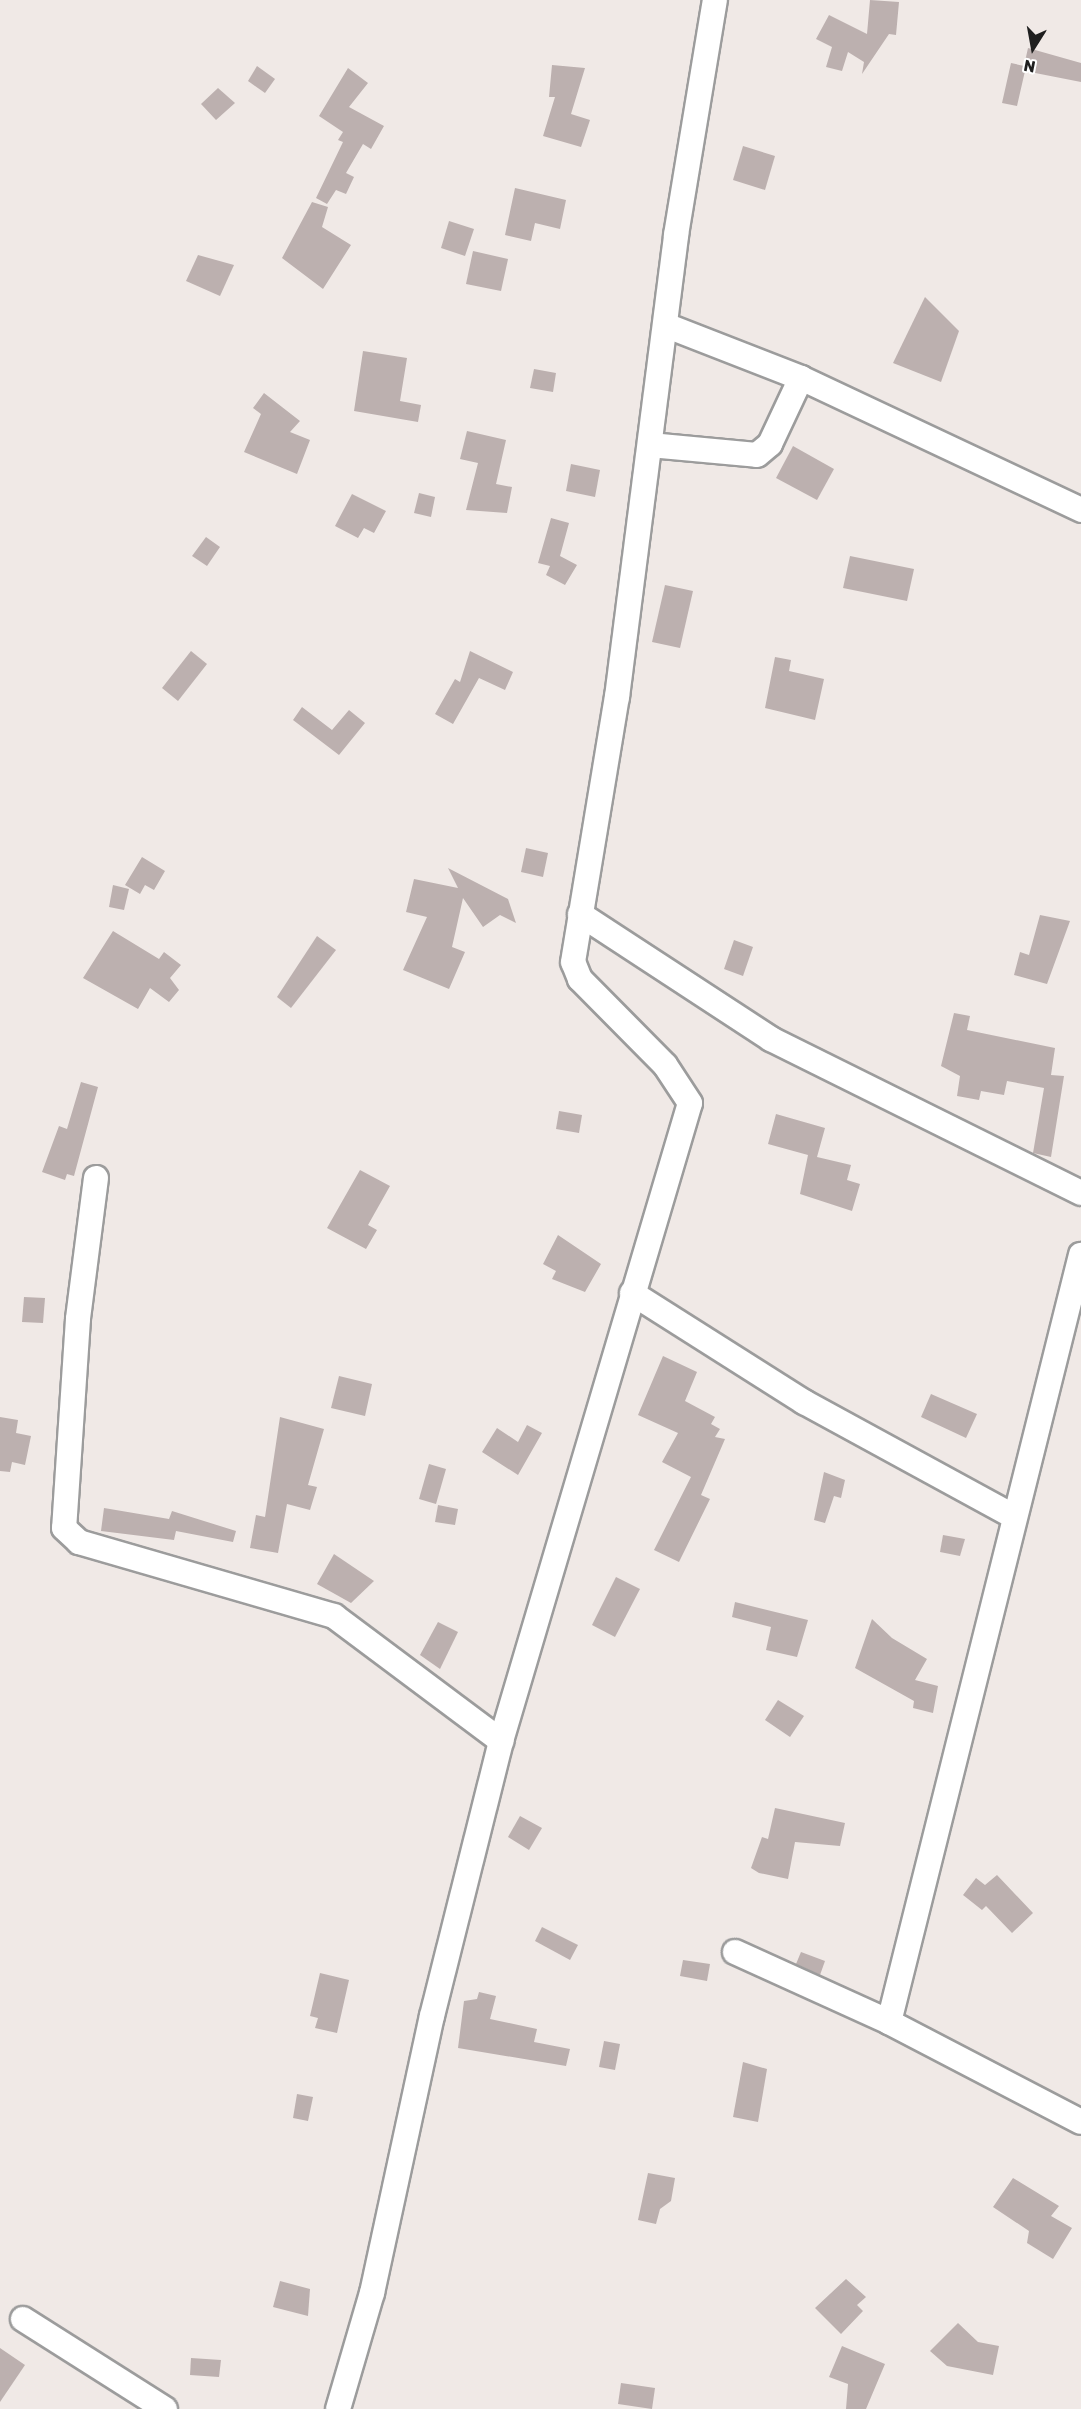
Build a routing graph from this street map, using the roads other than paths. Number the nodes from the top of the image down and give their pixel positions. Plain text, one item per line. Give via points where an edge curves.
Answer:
1 (715, 0) edge
2 (665, 325) junction
3 (801, 378) junction
4 (650, 445) junction
5 (1081, 510) edge
6 (580, 914) junction
7 (96, 1178) dead end
8 (1081, 1193) edge
9 (1081, 1255) edge
10 (632, 1293) junction
11 (1013, 1516) junction
12 (501, 1742) junction
13 (735, 1952) dead end
14 (889, 2022) junction
15 (1081, 2122) edge
16 (23, 2319) dead end
17 (165, 2409) edge
18 (339, 2409) edge

1 - 2 street
2 - 3 street
2 - 4 street
3 - 4 street via 770,444 757,454
3 - 5 street
4 - 6 street via 617,697
6 - 8 street via 771,1039
6 - 10 street via 573,962 580,979 664,1065 690,1103
7 - 12 street via 78,1319 64,1528 79,1542 334,1616
9 - 11 street
10 - 11 street via 804,1402
10 - 12 street
11 - 14 street via 944,1818
12 - 18 street via 432,2016 372,2293
13 - 14 street
14 - 15 street
16 - 17 street

